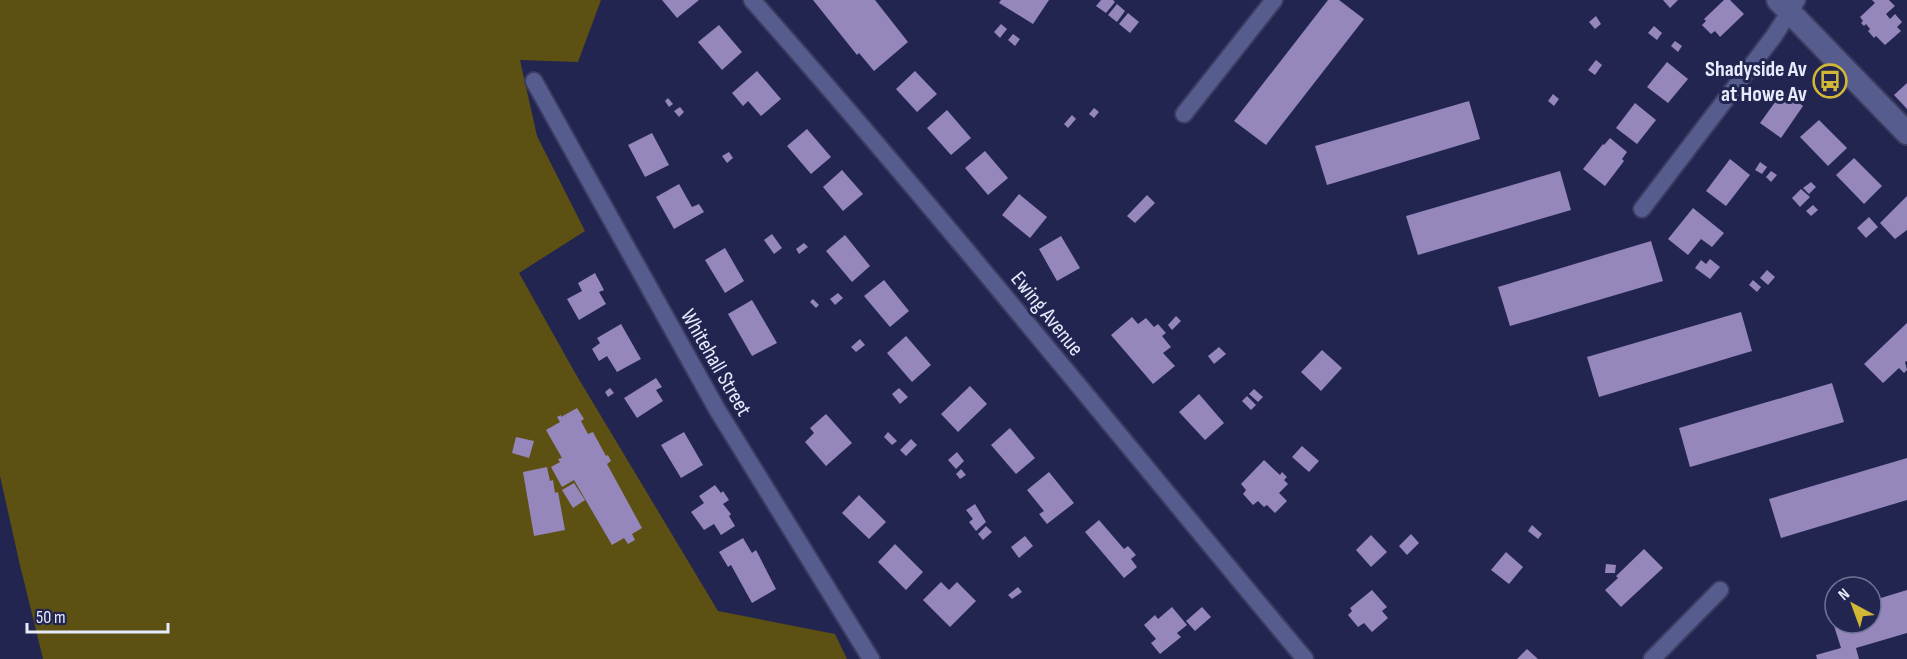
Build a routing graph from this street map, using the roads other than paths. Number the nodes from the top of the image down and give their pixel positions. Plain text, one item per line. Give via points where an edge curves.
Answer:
1 (752, 0) edge
2 (1274, 0) edge
3 (1789, 4) edge
4 (534, 81) dead end
5 (1184, 114) dead end
6 (1907, 133) edge
7 (1642, 209) dead end
8 (1720, 590) dead end
9 (871, 659) edge
10 (1305, 659) edge
11 (1652, 659) edge

1 - 10 street, Ewing Avenue via 994,281
2 - 5 street
3 - 6 street
3 - 7 street
4 - 9 street, Whitehall Street via 718,411
8 - 11 street

